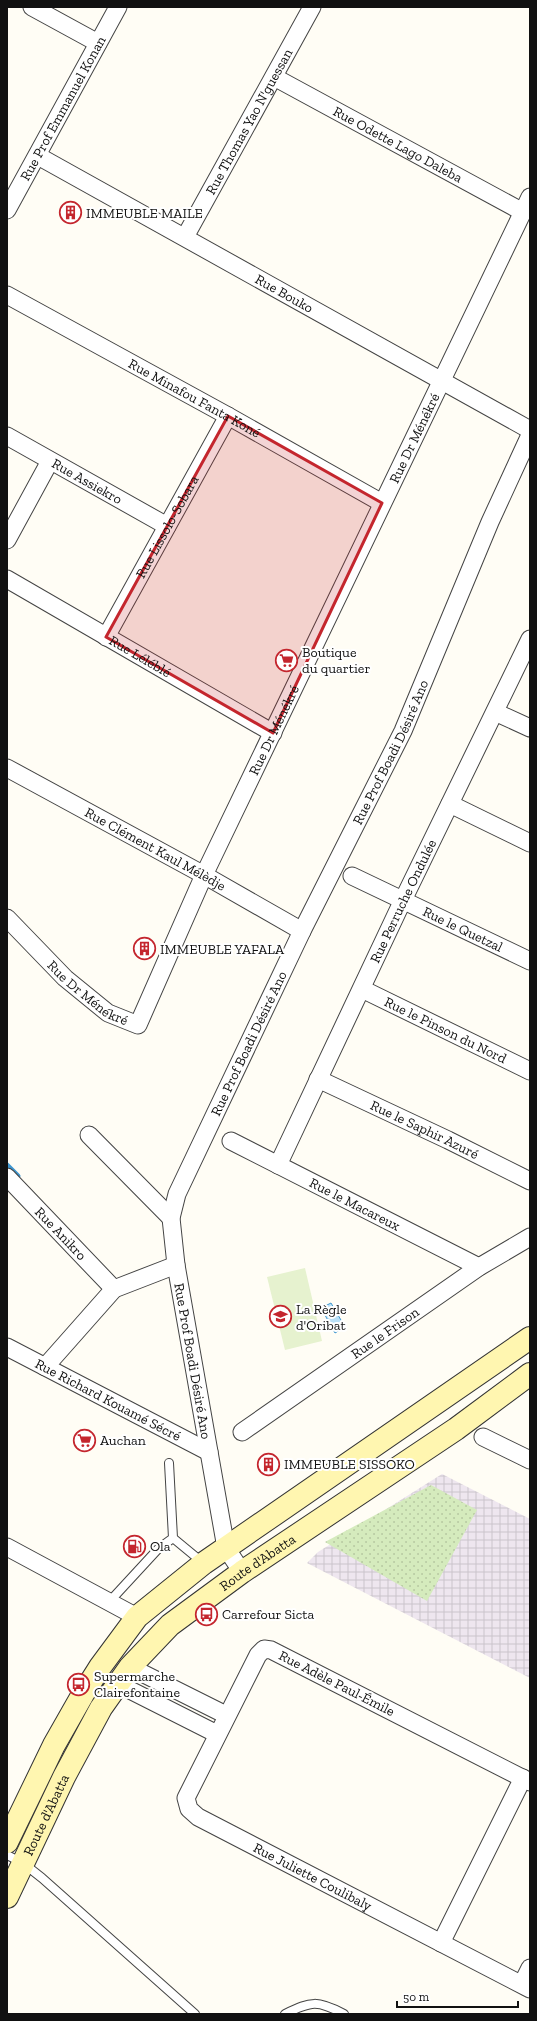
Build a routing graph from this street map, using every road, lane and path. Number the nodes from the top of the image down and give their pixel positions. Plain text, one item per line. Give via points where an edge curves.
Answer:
1 (32, 7) edge
2 (118, 7) edge
3 (312, 7) edge
4 (98, 43) junction
5 (274, 76) junction
6 (38, 156) junction
7 (526, 205) edge
8 (7, 210) edge
9 (185, 237) junction
10 (7, 295) edge
11 (440, 382) junction
12 (228, 416) junction
13 (530, 430) edge
14 (530, 435) edge
15 (7, 436) edge
16 (50, 461) junction
17 (382, 503) junction
18 (167, 526) junction
19 (7, 540) edge
20 (7, 579) edge
21 (106, 637) junction
22 (530, 639) edge
23 (495, 712) junction
24 (530, 728) edge
25 (273, 732) junction
26 (7, 768) edge
27 (450, 804) junction
28 (530, 843) edge
29 (204, 875) junction
30 (352, 876) dead end
31 (402, 900) junction
32 (7, 918) edge
33 (302, 932) junction
34 (530, 961) edge
35 (362, 989) junction
36 (530, 1071) edge
37 (318, 1079) junction
38 (89, 1135) dead end
39 (231, 1141) dead end
40 (278, 1165) junction
41 (7, 1178) edge
42 (530, 1181) edge
43 (171, 1218) junction
44 (530, 1237) edge
45 (176, 1265) junction
46 (479, 1267) junction
47 (114, 1290) junction
48 (530, 1338) edge
49 (7, 1347) edge
50 (44, 1367) junction
51 (530, 1374) edge
52 (242, 1432) dead end
53 (483, 1437) dead end
54 (209, 1452) junction
55 (530, 1460) edge
56 (169, 1463) dead end
57 (173, 1538) junction
58 (7, 1547) edge
59 (226, 1548) junction
60 (204, 1563) junction
61 (242, 1572) junction
62 (110, 1601) junction
63 (137, 1617) junction
64 (124, 1676) junction
65 (226, 1715) junction
66 (217, 1734) junction
67 (526, 1780) edge
68 (7, 1842) edge
69 (15, 1859) edge
70 (7, 1897) edge
71 (441, 1943) junction
72 (530, 1968) edge
73 (526, 1986) edge
74 (195, 2014) edge
75 (285, 2014) edge
76 (344, 2014) edge

1 - 4 street
2 - 4 street, Rue Prof Emmanuel Konan
3 - 5 street, Rue Thomas Yao N'guessan
4 - 6 street, Rue Prof Emmanuel Konan
5 - 7 street, Rue Odette Lago Daleba
5 - 9 street, Rue Thomas Yao N'guessan
6 - 8 street, Rue Prof Emmanuel Konan
6 - 9 street, Rue Bouko
7 - 11 street, Rue Dr Ménékré
9 - 11 street, Rue Bouko
10 - 12 street, Rue Minafou Fanta Koné
11 - 13 street, Rue Bouko
11 - 17 street, Rue Dr Ménékré
12 - 17 street, Rue Minafou Fanta Koné
12 - 18 street, Rue Lissolo-Sobara
14 - 33 street, Rue Prof Boadi Désiré Ano via 490,522 403,731
15 - 16 street, Rue Assiekro
16 - 18 street, Rue Assiekro
16 - 19 street
17 - 25 street, Rue Dr Ménékré
18 - 21 street, Rue Lissolo-Sobara
20 - 21 street, Rue Léléblé
21 - 25 street, Rue Léléblé
22 - 23 street, Rue Perruche Ondulée
23 - 24 street
23 - 27 street, Rue Perruche Ondulée
25 - 29 street, Rue Dr Ménékré
26 - 29 street, Rue Clément Kaul Mélèdje
27 - 28 street
27 - 31 street, Rue Perruche Ondulée
29 - 32 street, Rue Dr Ménékré via 138,1025 108,1013 65,978
29 - 33 street, Rue Clément Kaul Mélèdje
30 - 31 street, Rue le Quetzal
31 - 34 street, Rue le Quetzal
31 - 35 street, Rue Perruche Ondulée
33 - 43 street, Rue Prof Boadi Désiré Ano via 177,1194
35 - 36 street, Rue le Pinson du Nord
35 - 37 street, Rue Perruche Ondulée
37 - 40 street, Rue Perruche Ondulée
37 - 42 street, Rue le Saphir Azuré
38 - 43 street
39 - 40 street, Rue le Macareux
40 - 46 street, Rue le Macareux
41 - 47 street, Rue Anikro
43 - 45 street, Rue Prof Boadi Désiré Ano
44 - 46 street, Rue le Frison
45 - 47 street
45 - 54 street, Rue Prof Boadi Désiré Ano
46 - 52 street, Rue le Frison
47 - 50 street
48 - 59 street, Route d'Abatta
49 - 50 street, Rue Richard Kouamé Sécré
50 - 54 street, Rue Richard Kouamé Sécré
51 - 61 street, Route d'Abatta via 415,1457
53 - 55 street
54 - 59 street, Rue Prof Boadi Désiré Ano
56 - 57 lane
57 - 60 lane
57 - 62 lane via 158,1549
58 - 62 street
59 - 60 street, Route d'Abatta
59 - 61 street
60 - 63 street, Route d'Abatta
61 - 64 street, Route d'Abatta via 170,1624
62 - 63 street
63 - 68 street, Route d'Abatta via 83,1694 54,1745
64 - 65 street
64 - 66 street
64 - 69 street, Route d'Abatta via 101,1708
65 - 66 street, Rue Juliette Coulibaly
65 - 67 street, Rue Adèle Paul-Émile via 258,1655 264,1649 271,1650
66 - 71 street, Rue Juliette Coulibaly via 186,1798 189,1809 198,1817
67 - 71 street
69 - 70 street, Route d'Abatta
69 - 74 lane
71 - 73 street, Rue Juliette Coulibaly
72 - 73 street
75 - 76 lane via 307,2004 325,2004

